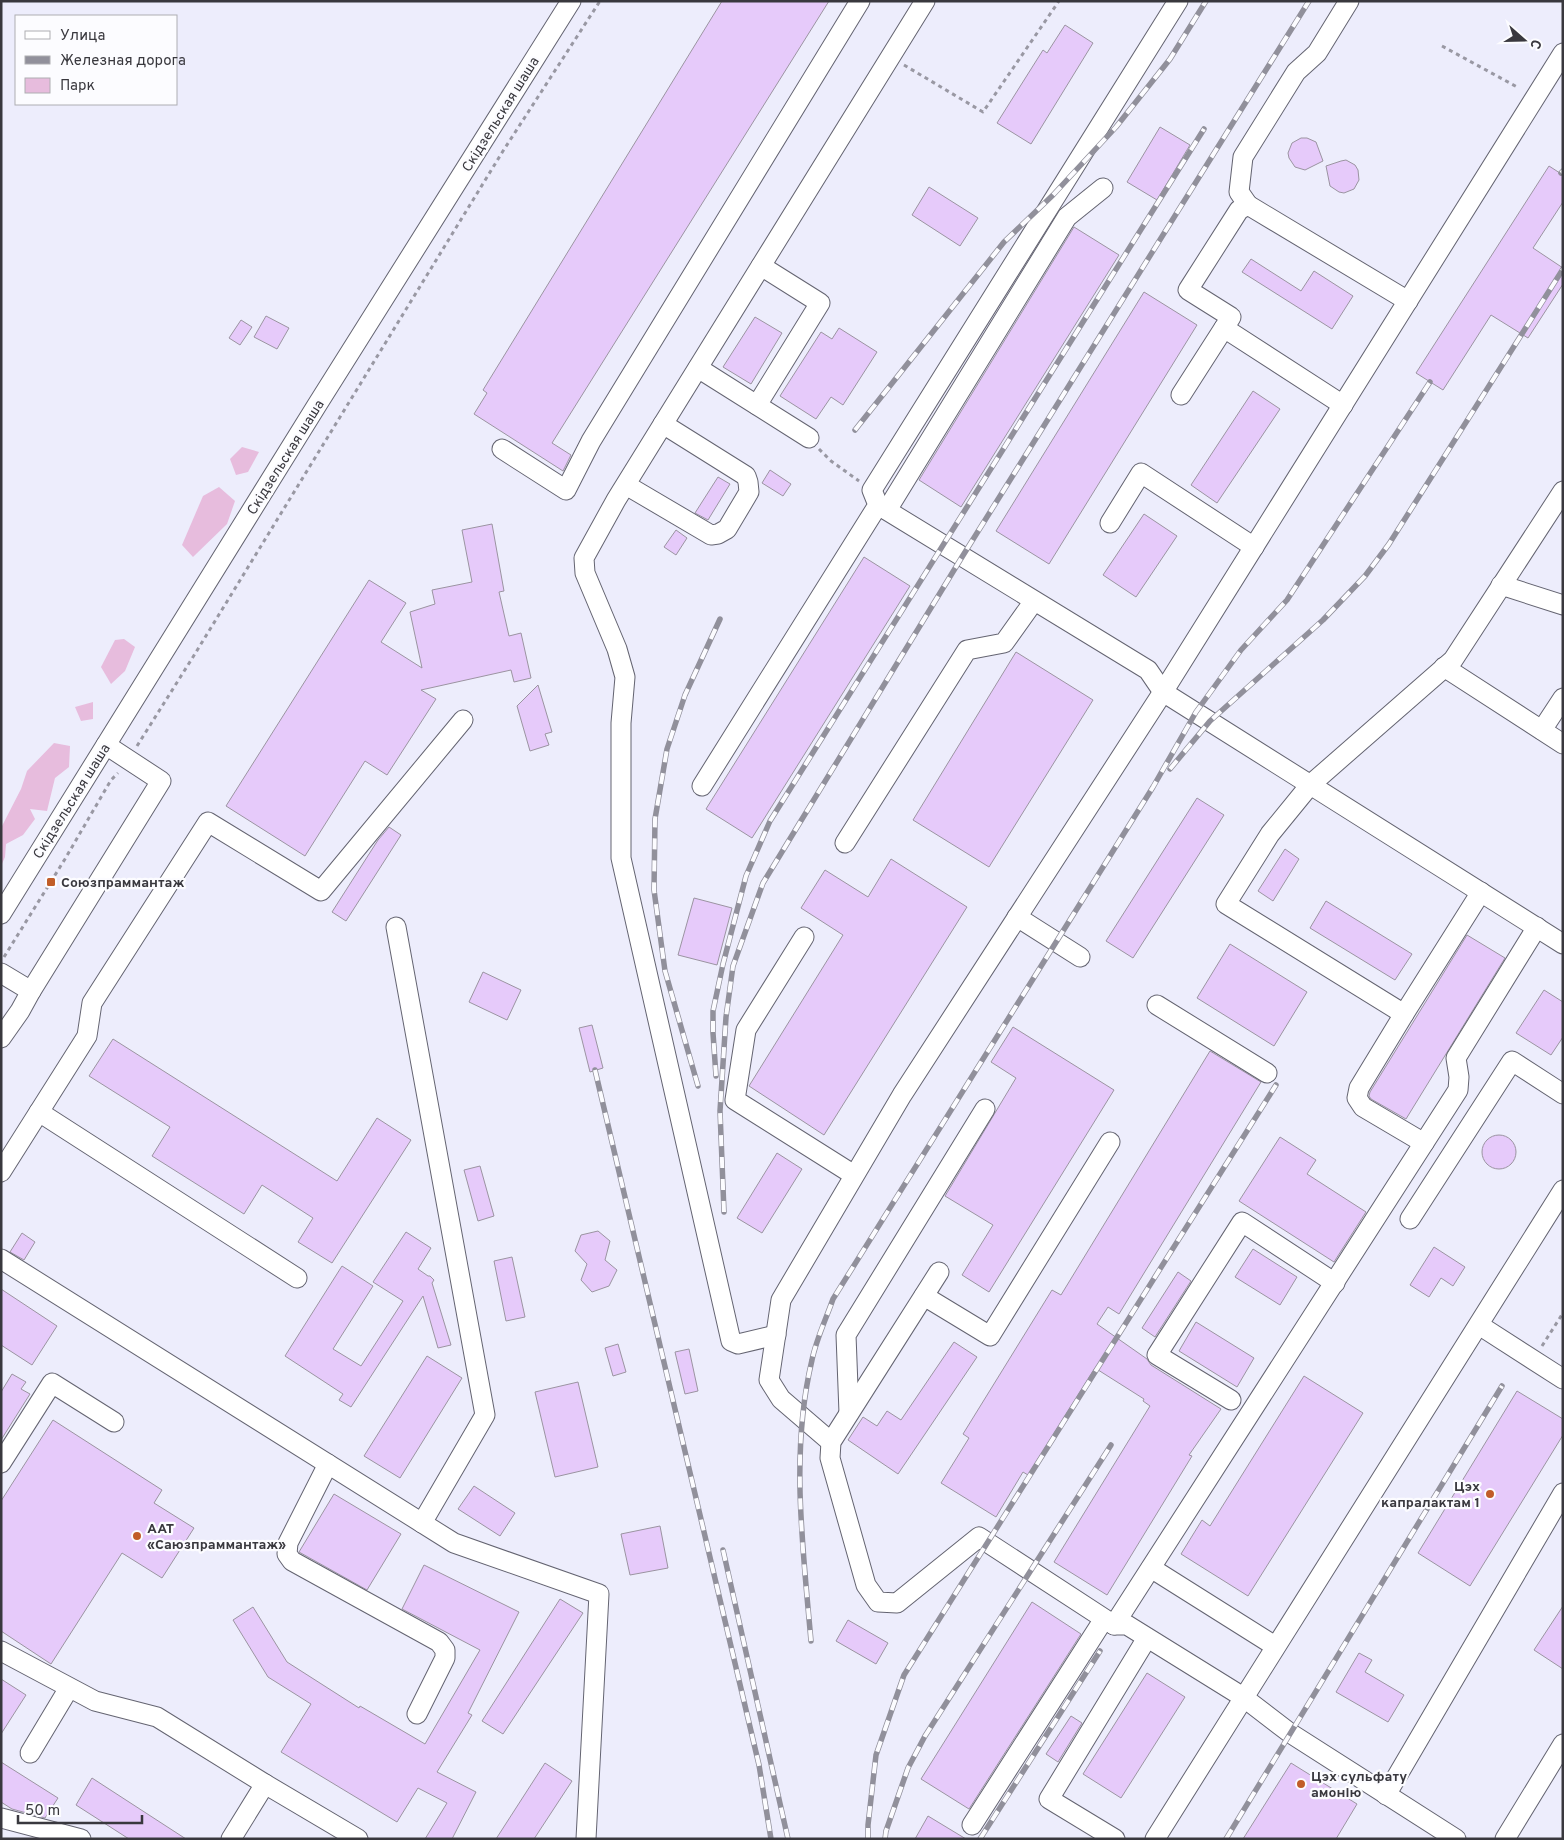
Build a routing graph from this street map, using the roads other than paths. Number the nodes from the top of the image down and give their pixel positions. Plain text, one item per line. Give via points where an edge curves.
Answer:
1 (571, 1) edge
2 (860, 1) edge
3 (926, 1) edge
4 (1349, 1) edge
5 (1176, 2) edge
6 (1563, 53) edge
7 (1103, 188) dead end
8 (1248, 205) junction
9 (761, 266) junction
10 (1408, 301) junction
11 (1224, 328) junction
12 (698, 368) junction
13 (1181, 395) dead end
14 (757, 405) junction
15 (1343, 405) junction
16 (663, 424) junction
17 (808, 438) road end
18 (502, 449) dead end
19 (626, 485) junction
20 (1563, 491) edge
21 (879, 502) junction
22 (1110, 523) dead end
23 (1254, 547) junction
24 (1501, 585) junction
25 (1034, 601) junction
26 (1563, 605) edge
27 (1444, 667) junction
28 (1163, 692) junction
29 (1563, 698) edge
30 (463, 720) dead end
31 (1542, 730) junction
32 (106, 744) junction
33 (1563, 744) edge
34 (1310, 785) junction
35 (702, 786) dead end
36 (845, 843) dead end
37 (1481, 892) junction
38 (1, 914) edge
39 (1017, 917) junction
40 (396, 927) dead end
41 (1537, 927) junction
42 (804, 937) dead end
43 (1563, 944) edge
44 (1080, 957) dead end
45 (1, 973) edge
46 (31, 991) junction
47 (1157, 1005) dead end
48 (1404, 1014) junction
49 (1, 1038) edge
50 (1267, 1073) dead end
51 (1563, 1094) edge
52 (985, 1109) dead end
53 (39, 1112) junction
54 (1110, 1142) dead end
55 (1424, 1143) junction
56 (1, 1172) edge
57 (854, 1175) junction
58 (1563, 1190) edge
59 (1410, 1220) dead end
60 (1, 1259) edge
61 (940, 1272) dead end
62 (297, 1278) dead end
63 (1335, 1283) junction
64 (924, 1296) junction
65 (1479, 1325) junction
66 (776, 1335) junction
67 (1563, 1379) edge
68 (1231, 1400) dead end
69 (849, 1413) junction
70 (114, 1422) dead end
71 (831, 1442) junction
72 (1, 1463) edge
73 (328, 1464) junction
74 (1563, 1492) edge
75 (422, 1523) junction
76 (1151, 1568) junction
77 (1109, 1622) junction
78 (1147, 1638) junction
79 (1275, 1646) junction
80 (1, 1651) edge
81 (69, 1688) junction
82 (1243, 1697) junction
83 (417, 1714) dead end
84 (1563, 1744) edge
85 (30, 1753) dead end
86 (265, 1784) junction
87 (1386, 1795) junction
88 (1, 1818) edge
89 (972, 1825) dead end
90 (81, 1839) edge
91 (231, 1839) edge
92 (358, 1839) edge
93 (586, 1839) edge
94 (1115, 1839) edge
95 (1156, 1839) edge
96 (1456, 1839) edge
97 (1505, 1839) edge

1 - 32 street, Скідзельская шаша
2 - 18 street via 591,441 566,490
3 - 9 street
4 - 8 street via 1317,53 1296,72 1243,157 1239,192
5 - 21 street
6 - 10 street
7 - 21 street via 1067,217
8 - 10 street
8 - 11 street via 1239,210 1188,290 1231,317
9 - 12 street
9 - 14 street via 820,302
10 - 15 street
11 - 13 street
11 - 15 street
12 - 14 street
12 - 16 street
14 - 17 street
15 - 23 street
16 - 19 street
16 - 19 street via 746,476 749,492 727,529 711,535
19 - 66 street via 584,558 584,573 617,649 625,677 621,723 621,858 731,1341 738,1344
20 - 24 street
21 - 25 street
21 - 35 street
22 - 23 street via 1141,474
23 - 28 street
24 - 26 street
24 - 27 street via 1453,660
25 - 28 street via 1148,670
25 - 36 street via 1004,643 967,650
27 - 31 street
27 - 34 street
28 - 34 street
28 - 39 street
29 - 31 street
30 - 53 street via 321,892 208,822 92,1003 87,1036
31 - 33 street
32 - 38 street, Скідзельская шаша
32 - 46 street via 160,782
34 - 37 street
34 - 48 street via 1270,834 1226,904
37 - 41 street
37 - 48 street
39 - 44 street
39 - 57 street
40 - 75 street via 485,1415
41 - 43 street
41 - 55 street via 1456,1058 1458,1090
42 - 57 street via 746,1030 735,1100
45 - 46 street
46 - 49 street
47 - 50 street
48 - 55 street via 1356,1098 1363,1107
51 - 59 street via 1512,1061
52 - 69 street via 846,1335
53 - 56 street
53 - 62 street
54 - 64 street via 990,1336
55 - 63 street
57 - 66 street via 781,1300
58 - 65 street
60 - 73 street
61 - 64 street
63 - 68 street via 1242,1222 1157,1355
63 - 76 street
64 - 69 street
65 - 67 street
65 - 79 street
66 - 71 street via 769,1380 781,1399
69 - 71 street
70 - 72 street via 52,1383
71 - 77 street via 830,1458 866,1585 878,1602 897,1603 979,1537
73 - 75 street
73 - 83 street via 288,1543 286,1554 292,1561 440,1642 445,1658
74 - 87 street
75 - 93 street via 454,1543 599,1594
76 - 77 street
76 - 79 street
77 - 78 street via 1127,1625
77 - 89 street
78 - 82 street
78 - 94 street via 1049,1799
79 - 82 street
80 - 81 street
81 - 85 street
81 - 86 street via 95,1701 157,1717
82 - 87 street via 1290,1733
82 - 95 street
84 - 97 street
86 - 91 street
86 - 92 street
87 - 96 street
88 - 90 street

